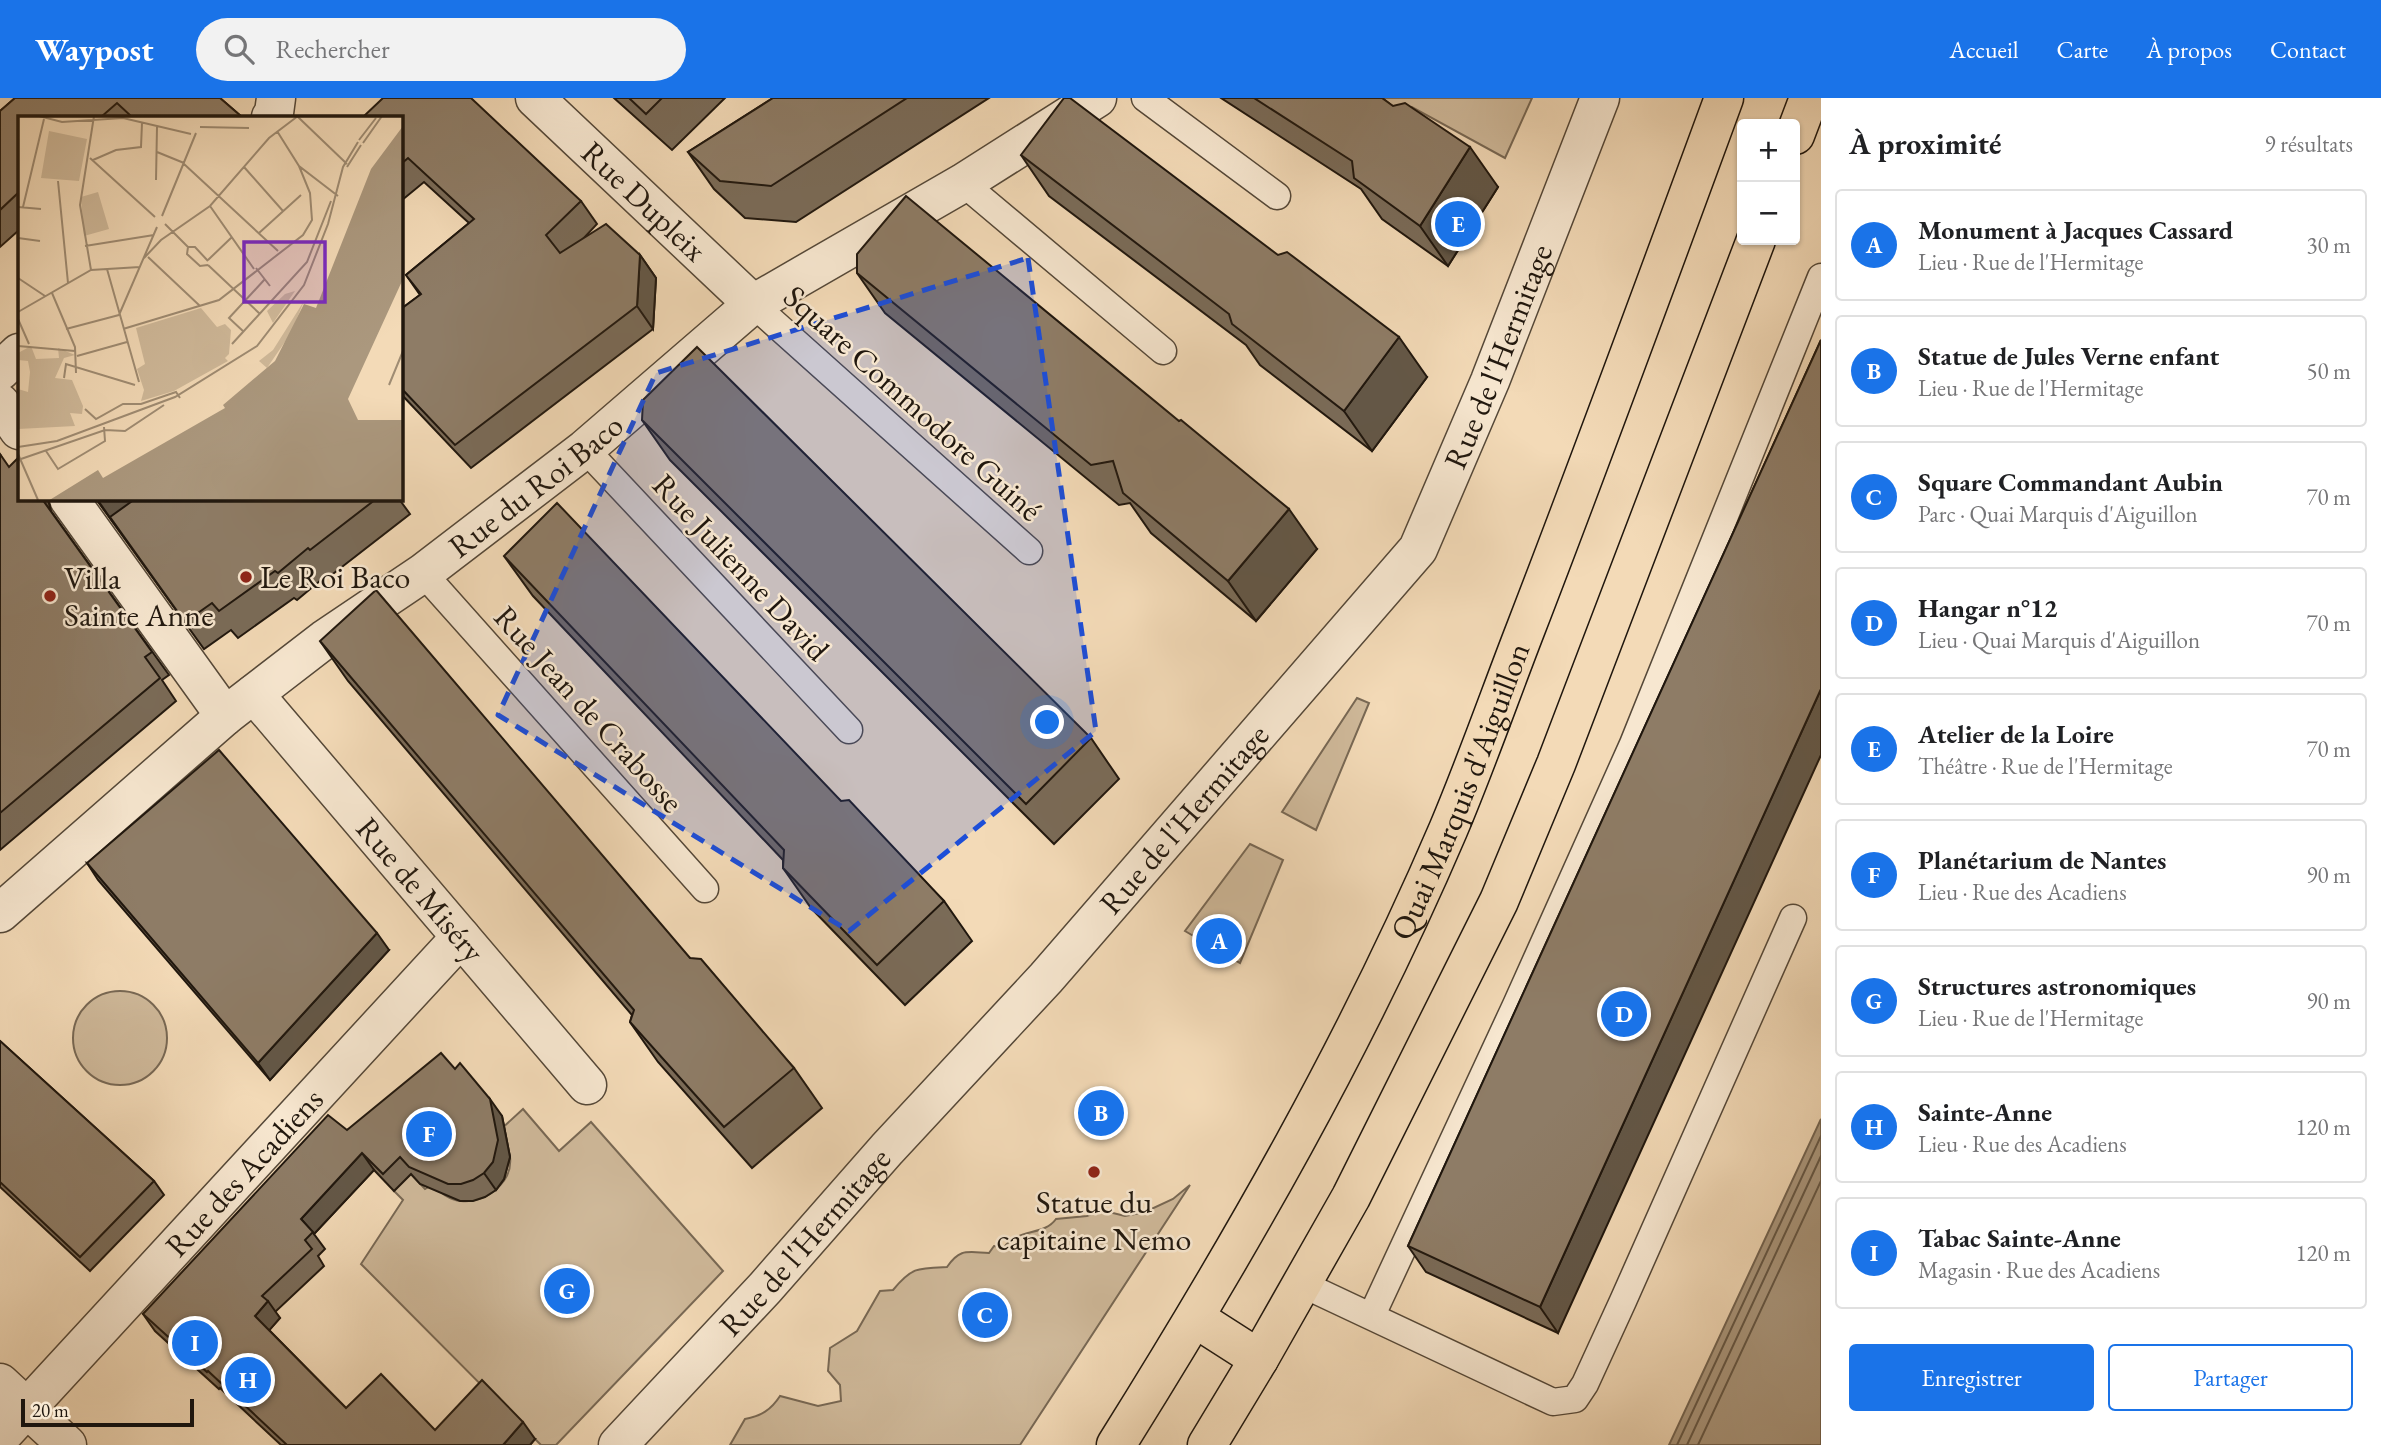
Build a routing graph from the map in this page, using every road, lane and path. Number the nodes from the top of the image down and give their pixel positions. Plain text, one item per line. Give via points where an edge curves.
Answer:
1 (276, 98) edge
2 (535, 98) edge
3 (1097, 98) edge
4 (1145, 98) edge
5 (1600, 98) edge
6 (1724, 98) edge
7 (1809, 98) edge
8 (272, 116) edge
9 (1800, 122) edge
10 (963, 183) junction
11 (1277, 195) dead end
12 (1754, 245) edge
13 (1821, 277) edge
14 (753, 304) junction
15 (1163, 351) dead end
16 (18, 354) edge
17 (0, 371) edge
18 (0, 403) edge
19 (18, 429) edge
20 (585, 449) junction
21 (70, 500) edge
22 (1029, 551) dead end
23 (423, 573) junction
24 (239, 705) junction
25 (849, 730) dead end
26 (705, 889) dead end
27 (0, 913) edge
28 (1793, 918) dead end
29 (461, 937) junction
30 (587, 1085) dead end
31 (1302, 1284) junction
32 (1373, 1315) junction
33 (1195, 1318) junction
34 (1259, 1359) junction
35 (0, 1383) edge
36 (28, 1408) junction
37 (0, 1437) edge
38 (68, 1445) edge
39 (618, 1445) edge
40 (1116, 1445) edge
41 (1207, 1445) edge

1 - 8 street
2 - 14 street, Rue Dupleix
3 - 10 street, Rue du Roi Baco
4 - 11 lane
5 - 39 street, Rue de l'Hermitage via 1490,381 1418,549 1046,978
6 - 33 main road, Quai Marquis d'Aiguillon via 1583,482 1448,828 1339,1062
7 - 9 main road
10 - 14 street, Rue du Roi Baco
10 - 15 lane
12 - 31 main road via 1499,901 1352,1197
13 - 32 lane via 1633,744
14 - 20 street, Rue du Roi Baco
14 - 22 lane, Square Commodore Guiné
16 - 17 street
18 - 19 street
20 - 23 street, Rue du Roi Baco
20 - 25 lane, Rue Julienne David
21 - 24 street, Rue de Miséry
23 - 24 street, Rue du Roi Baco
23 - 26 lane, Rue Jean de Crabosse
24 - 27 street, Rue du Roi Baco
24 - 29 street, Rue de Miséry
28 - 32 lane via 1575,1399 1553,1402
29 - 30 street, Rue de Miséry
29 - 36 street, Rue des Acadiens
31 - 32 lane
31 - 34 main road
33 - 34 main road
33 - 40 main road, Quai Marquis d'Aiguillon
34 - 41 main road
35 - 36 street
36 - 37 street, Rue des Acadiens
36 - 38 street

